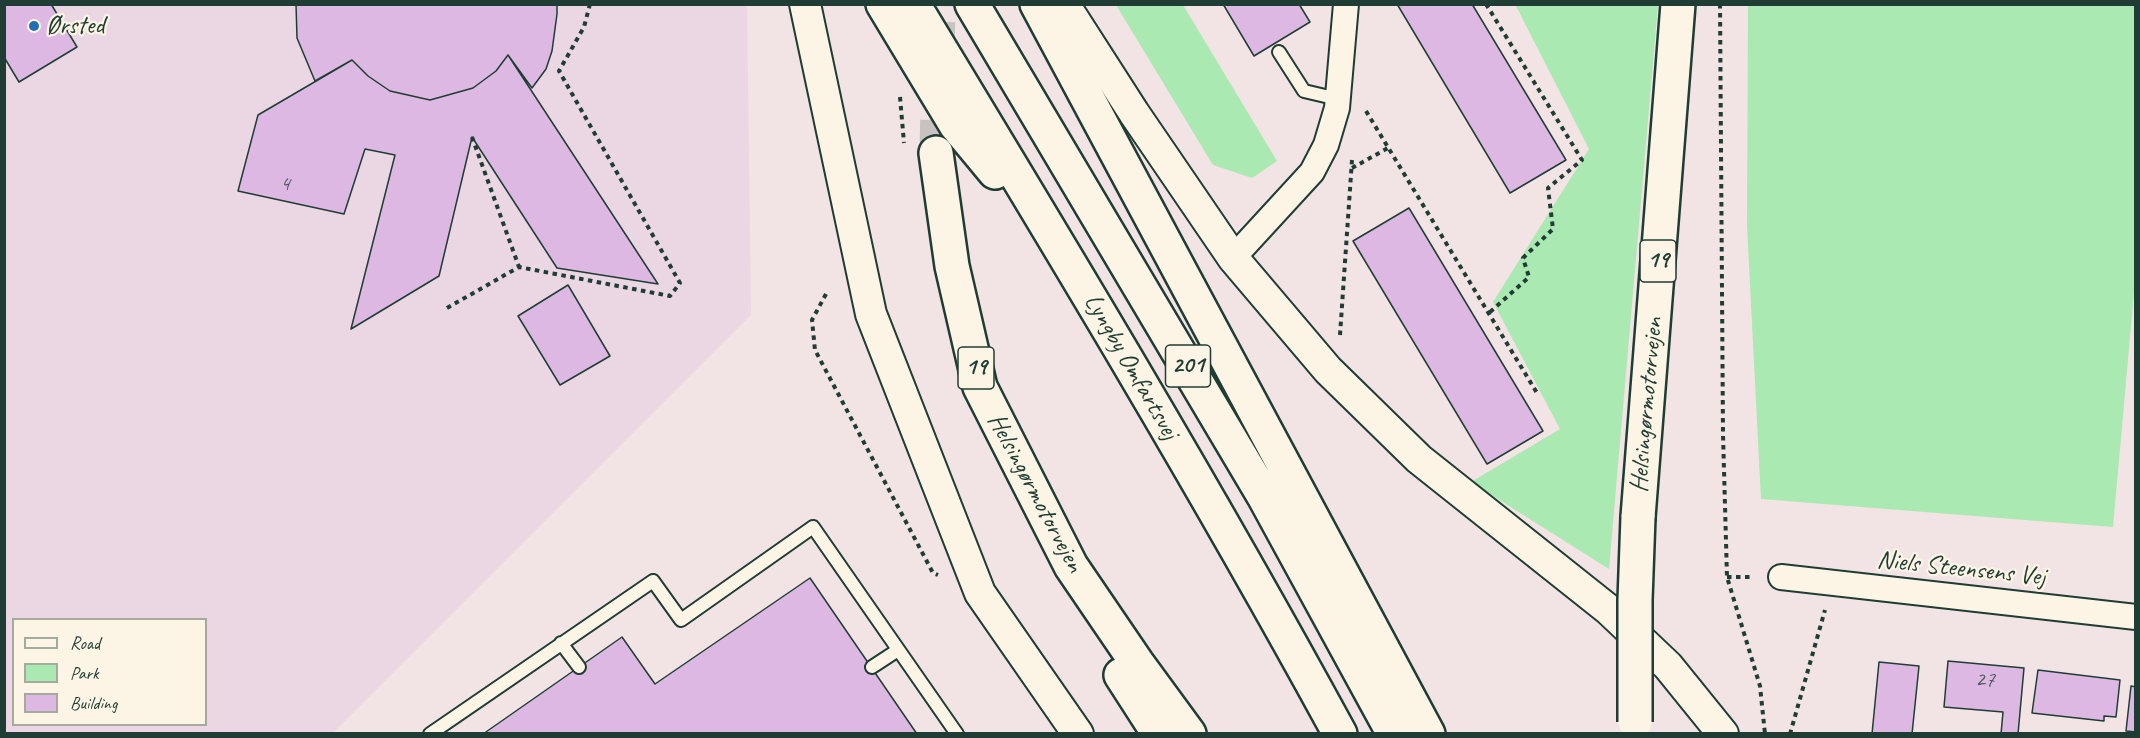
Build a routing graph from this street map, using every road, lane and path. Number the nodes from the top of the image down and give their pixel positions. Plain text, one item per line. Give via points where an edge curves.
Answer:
1 (590, 4) edge
2 (805, 4) edge
3 (883, 4) edge
4 (913, 4) edge
5 (972, 4) edge
6 (1037, 4) edge
7 (1064, 4) edge
8 (1346, 4) edge
9 (1486, 4) edge
10 (1678, 4) edge
11 (1720, 4) edge
12 (1279, 52) dead end
13 (1341, 69) junction
14 (1338, 99) junction
15 (472, 137) dead end
16 (1388, 148) junction
17 (936, 153) tunnel mouth
18 (1352, 157) dead end
19 (1352, 168) junction
20 (1233, 258) junction
21 (519, 267) junction
22 (1076, 273) junction
23 (826, 294) dead end
24 (447, 308) dead end
25 (1489, 314) junction
26 (1328, 370) junction
27 (1537, 393) dead end
28 (1071, 566) junction
29 (1781, 578) dead end
30 (1832, 583) junction
31 (980, 593) junction
32 (2136, 617) edge
33 (561, 643) junction
34 (898, 650) junction
35 (579, 667) dead end
36 (872, 667) dead end
37 (1636, 728) edge
38 (430, 734) edge
39 (957, 734) edge
40 (1078, 734) edge
41 (1159, 734) edge
42 (1189, 734) edge
43 (1340, 734) edge
44 (1394, 734) edge
45 (1428, 734) edge
46 (1723, 734) edge
47 (1765, 734) edge
48 (1790, 734) edge

1 - 21 path via 584,27 559,71 680,283 670,296
2 - 31 street via 871,314
3 - 22 highway via 956,124
4 - 22 highway, Lyngby Omfartsvej / 201
5 - 44 highway, Lyngby Omfartsvej / 201 via 1264,495
6 - 45 highway
7 - 20 street
8 - 13 street
9 - 25 path via 1582,160 1548,188 1553,229 1522,258 1528,277
10 - 37 highway, Helsingørmotorvejen / 19, bridge via 1638,517
11 - 47 path via 1727,577 1760,686
12 - 14 lane via 1304,91
13 - 14 street
13 - 16 path
14 - 20 street via 1326,145 1312,172
15 - 21 path
16 - 19 path
16 - 25 path
17 - 28 highway, Helsingørmotorvejen / 19 via 952,266 981,387
18 - 19 path
19 - 26 path via 1340,339
20 - 26 street
21 - 24 path
22 - 43 highway, Lyngby Omfartsvej / 201
23 - 31 path via 812,320 814,350 933,573
25 - 27 path
26 - 46 street via 1419,459 1609,610 1668,666
28 - 41 highway via 1089,627
28 - 42 highway, Helsingørmotorvejen / 19
29 - 30 street, Niels Steensens Vej
30 - 32 street, Niels Steensens Vej
30 - 48 path
31 - 40 street
33 - 34 lane via 653,581 681,620 813,527
33 - 35 lane
33 - 38 lane
34 - 36 lane
34 - 39 lane

